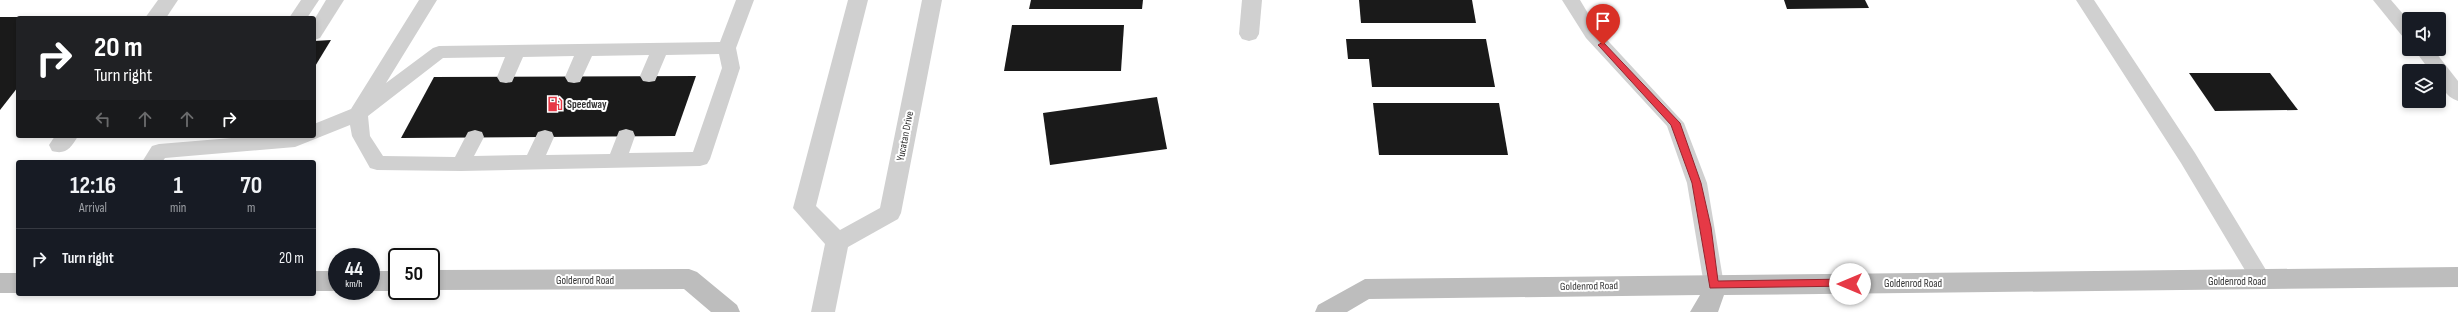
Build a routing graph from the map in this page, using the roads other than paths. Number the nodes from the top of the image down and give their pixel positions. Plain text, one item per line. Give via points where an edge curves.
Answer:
1 (168, 0) edge
2 (310, 0) edge
3 (335, 0) edge
4 (428, 0) edge
5 (745, 0) edge
6 (858, 0) edge
7 (932, 0) edge
8 (1252, 0) edge
9 (1572, 0) edge
10 (2085, 0) edge
11 (2382, 0) edge
12 (156, 16) edge
13 (299, 16) edge
14 (2402, 24) edge
15 (316, 31) edge
16 (1249, 34) dead end
17 (728, 48) junction
18 (660, 49) junction
19 (586, 50) junction
20 (517, 51) junction
21 (2428, 56) edge
22 (650, 76) dead end
23 (506, 77) dead end
24 (574, 77) dead end
25 (2458, 94) edge
26 (358, 114) junction
27 (316, 131) edge
28 (626, 136) dead end
29 (476, 137) dead end
30 (545, 137) dead end
31 (300, 138) edge
32 (244, 141) edge
33 (215, 142) edge
34 (153, 160) edge
35 (617, 161) junction
36 (534, 163) junction
37 (461, 164) junction
38 (837, 242) junction
39 (2458, 278) edge
40 (440, 280) edge
41 (316, 281) edge
42 (328, 281) edge
43 (2262, 281) junction
44 (0, 283) edge
45 (16, 283) edge
46 (1714, 285) junction
47 (728, 312) edge
48 (823, 312) edge
49 (1327, 312) edge
50 (1702, 312) edge

1 - 12 street
2 - 13 lane
3 - 15 lane
4 - 26 lane
5 - 17 lane
6 - 38 street via 804,208
7 - 38 street, Yucatan Drive via 890,213
8 - 16 street
9 - 46 lane via 1592,34 1675,123 1697,183
10 - 43 lane via 2188,158
11 - 14 lane
17 - 18 lane
17 - 35 lane via 731,68 700,159
18 - 19 lane
18 - 22 lane
19 - 20 lane
19 - 24 lane
20 - 23 lane
20 - 26 lane via 439,52
21 - 25 lane
26 - 27 lane
26 - 37 lane via 361,136 376,163
28 - 35 lane
29 - 37 lane
30 - 36 lane
31 - 32 lane
32 - 33 lane
33 - 34 lane via 160,151
35 - 36 lane
36 - 37 lane
38 - 48 street
39 - 43 main road, Goldenrod Road
40 - 47 main road, Goldenrod Road via 689,279
41 - 42 main road
43 - 46 main road, Goldenrod Road
44 - 45 main road
46 - 49 main road, Goldenrod Road via 1365,289
46 - 50 main road via 1711,304

